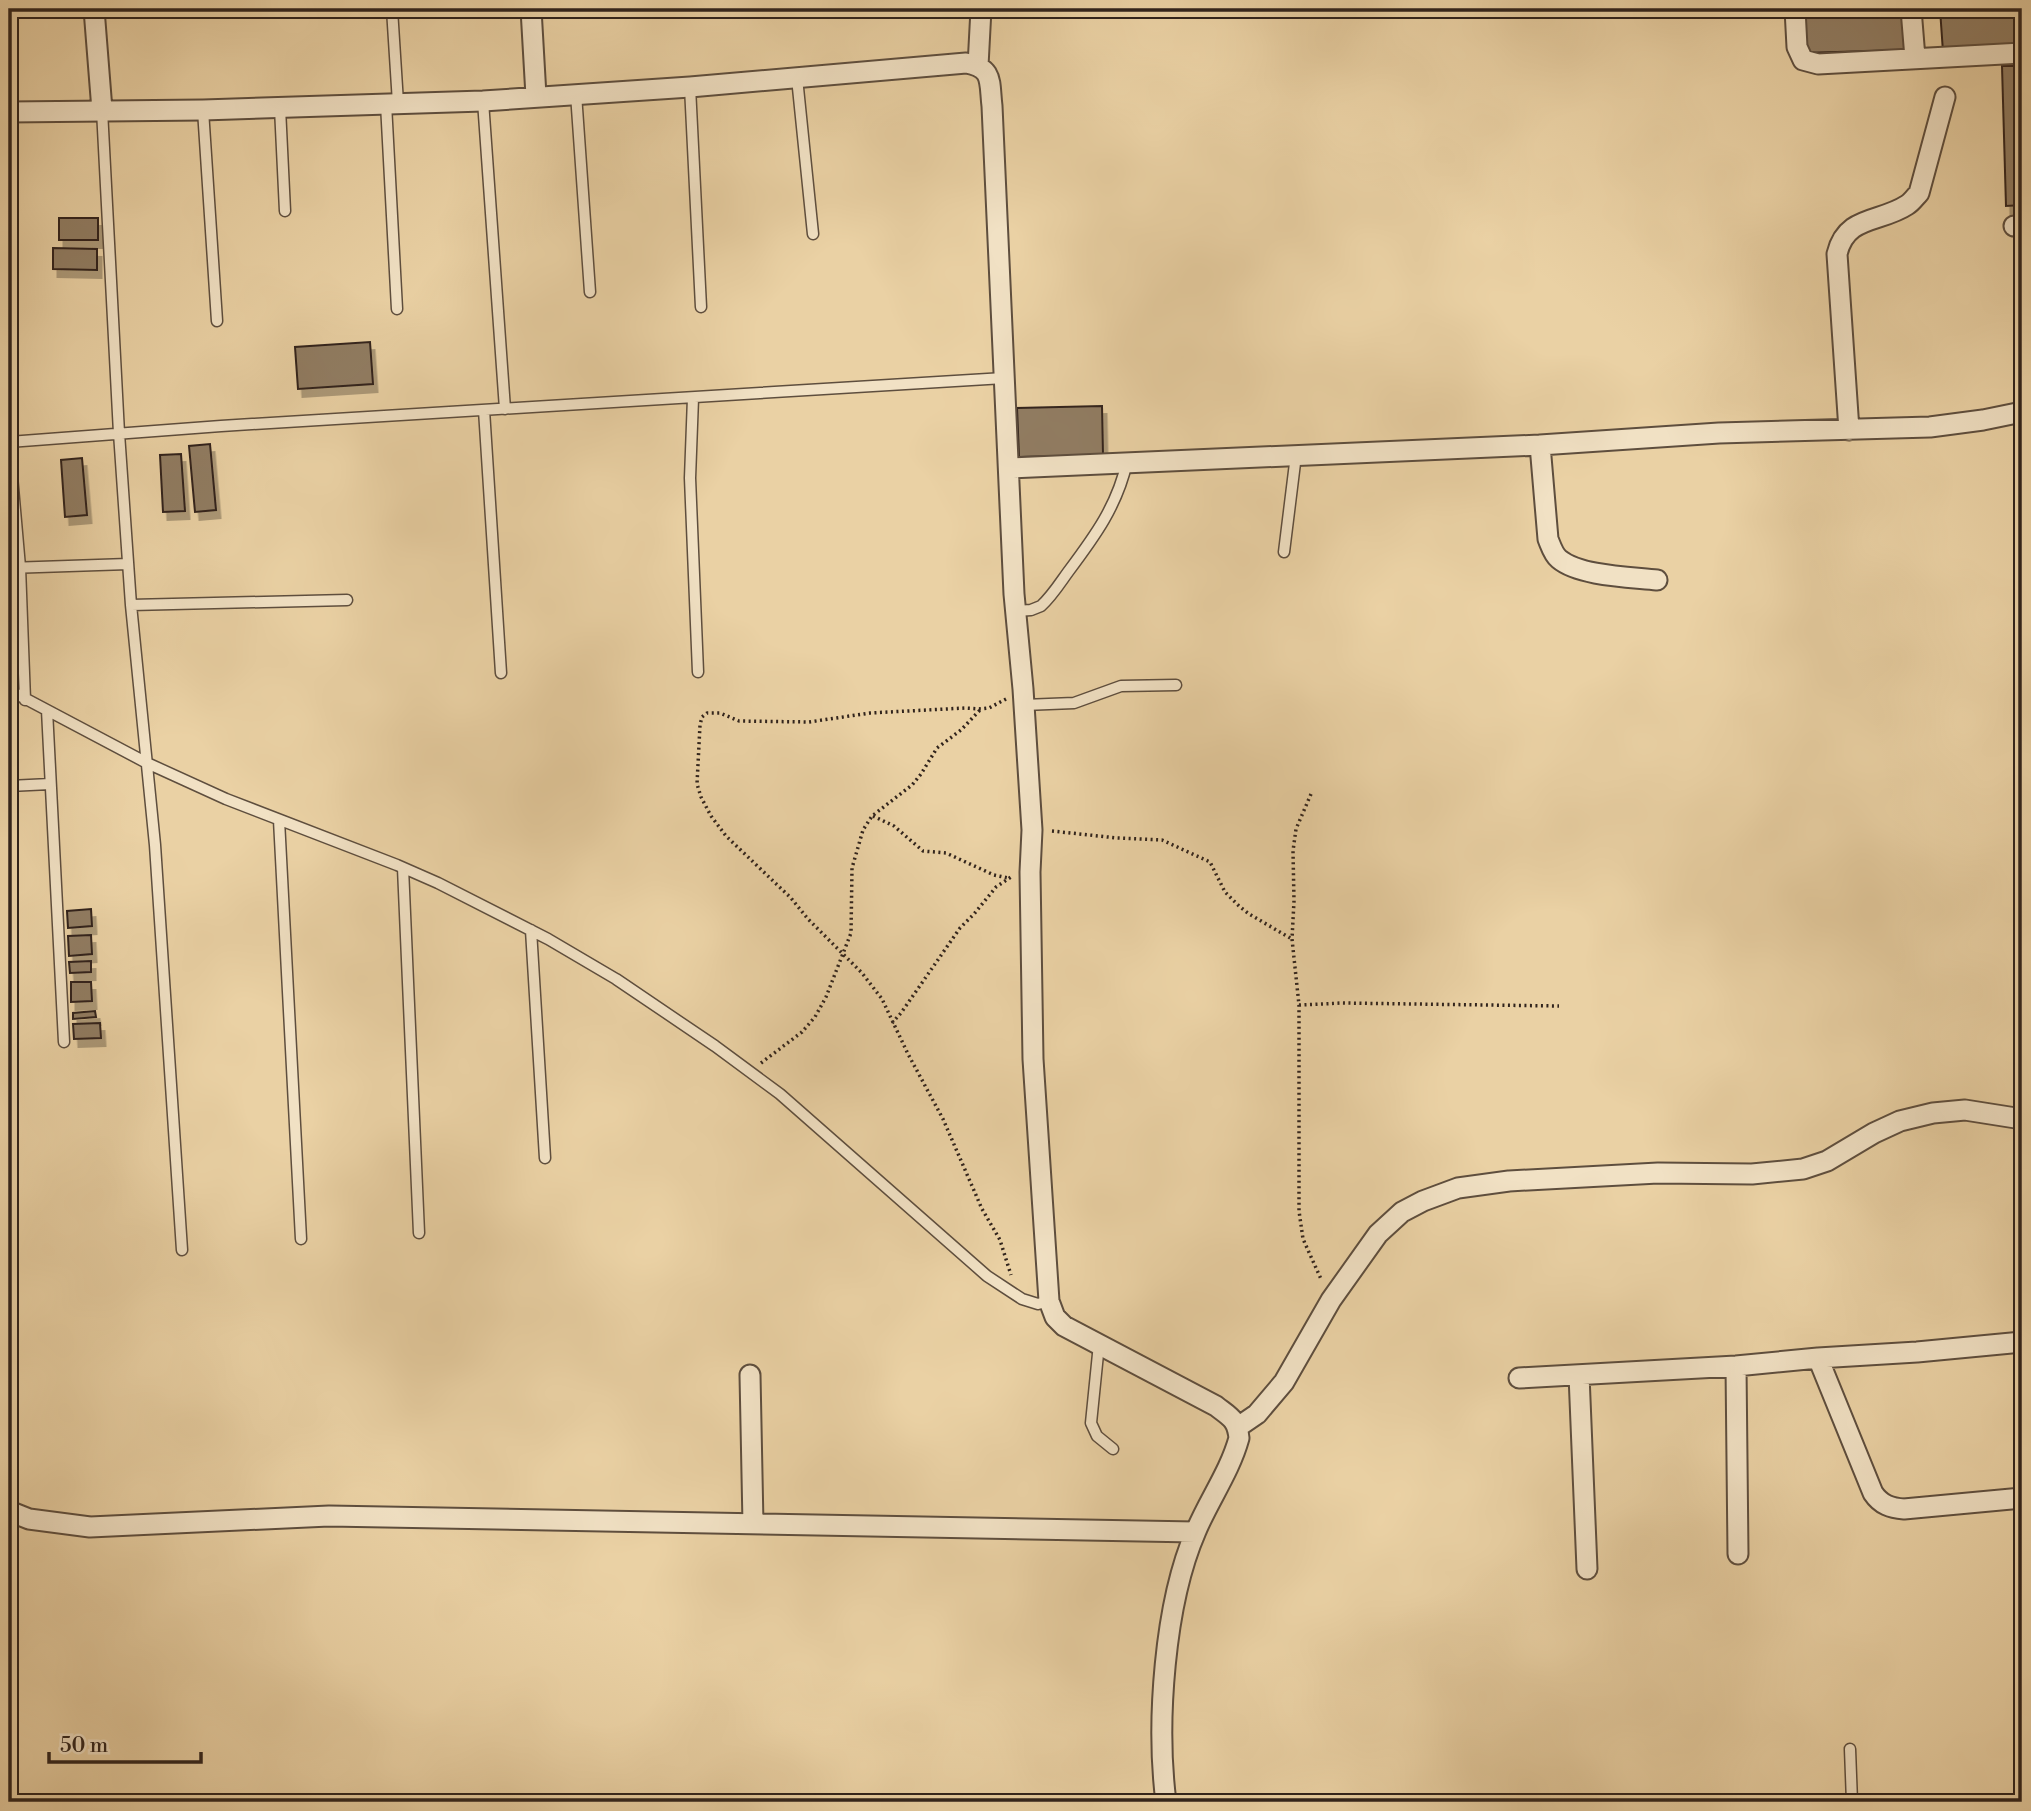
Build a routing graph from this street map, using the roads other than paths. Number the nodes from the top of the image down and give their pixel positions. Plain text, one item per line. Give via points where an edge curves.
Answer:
1 (94, 9) edge
2 (392, 9) edge
3 (531, 9) edge
4 (981, 9) edge
5 (1795, 9) edge
6 (1911, 9) edge
7 (2022, 53) edge
8 (1915, 58) junction
9 (978, 66) junction
10 (797, 78) junction
11 (690, 87) junction
12 (576, 94) junction
13 (536, 96) junction
14 (1945, 97) dead end
15 (483, 100) junction
16 (392, 104) junction
17 (280, 108) junction
18 (102, 110) junction
19 (203, 110) junction
20 (9, 112) edge
21 (285, 211) dead end
22 (813, 234) dead end
23 (590, 292) dead end
24 (701, 307) dead end
25 (397, 309) dead end
26 (217, 321) dead end
27 (1004, 378) junction
28 (693, 398) junction
29 (505, 409) junction
30 (484, 410) junction
31 (2022, 412) edge
32 (1849, 430) junction
33 (119, 433) junction
34 (9, 442) edge
35 (1540, 445) junction
36 (1296, 455) junction
37 (1127, 463) junction
38 (1009, 468) junction
39 (1284, 552) dead end
40 (128, 564) junction
41 (20, 567) junction
42 (9, 568) edge
43 (1657, 580) dead end
44 (347, 600) dead end
45 (131, 605) junction
46 (1016, 611) junction
47 (698, 672) dead end
48 (501, 673) dead end
49 (1176, 685) dead end
50 (9, 690) edge
51 (1024, 697) junction
52 (25, 699) junction
53 (47, 710) junction
54 (147, 763) junction
55 (50, 784) junction
56 (9, 786) edge
57 (279, 820) junction
58 (403, 867) junction
59 (531, 930) junction
60 (64, 1042) dead end
61 (2022, 1119) edge
62 (545, 1158) dead end
63 (419, 1233) dead end
64 (300, 1238) dead end
65 (182, 1250) dead end
66 (1049, 1301) junction
67 (2022, 1342) edge
68 (1099, 1344) junction
69 (1818, 1357) junction
70 (1736, 1366) junction
71 (750, 1375) dead end
72 (1579, 1375) junction
73 (1518, 1378) dead end
74 (1238, 1427) junction
75 (1113, 1449) dead end
76 (2022, 1498) edge
77 (9, 1511) edge
78 (752, 1524) junction
79 (1195, 1532) junction
80 (1738, 1554) dead end
81 (1587, 1569) dead end
82 (1850, 1749) dead end
83 (1166, 1802) edge
84 (1852, 1802) edge

1 - 18 street
2 - 16 lane
3 - 13 street
4 - 9 street
5 - 8 street via 1797,47 1803,60 1818,64
6 - 8 street
7 - 8 street
9 - 10 street via 966,63
9 - 27 street via 989,80 992,106
10 - 11 street
10 - 22 lane
11 - 12 street
11 - 24 lane
12 - 13 street
12 - 23 lane
13 - 15 street
14 - 32 street via 1919,193 1909,204 1853,228 1840,243
15 - 16 street
15 - 29 lane
16 - 17 street
16 - 25 lane
17 - 19 street
17 - 21 lane
18 - 19 street
18 - 20 street
18 - 33 lane
19 - 26 lane
27 - 28 lane
27 - 38 street
28 - 29 lane
28 - 47 lane via 690,478
29 - 30 lane
30 - 33 lane
30 - 48 lane
31 - 32 street via 1930,426
32 - 35 street
33 - 34 lane
33 - 40 lane
34 - 41 lane
35 - 36 street
35 - 43 street via 1552,551 1585,571
36 - 37 street
36 - 39 lane
37 - 38 street
37 - 46 lane via 1112,506 1053,592 1041,606
38 - 46 street
40 - 41 lane
40 - 45 lane
41 - 42 lane
41 - 52 lane
44 - 45 lane
45 - 54 lane
46 - 51 street
49 - 51 lane via 1121,686 1074,703
50 - 52 lane
51 - 66 street via 1032,830 1033,1059
52 - 53 lane
53 - 54 lane
53 - 55 lane
54 - 57 lane
54 - 65 lane
55 - 56 lane
55 - 60 lane
57 - 58 lane
57 - 64 lane
58 - 59 lane
58 - 63 lane
59 - 62 lane
59 - 66 lane via 616,979 748,1071 805,1115 987,1276 1022,1298 1038,1304
61 - 74 street via 1965,1110 1933,1113 1900,1121 1803,1169 1572,1177 1458,1188 1402,1212 1386,1225 1331,1300 1283,1382 1256,1414
66 - 68 street via 1055,1317 1065,1326
67 - 69 street
68 - 74 street via 1216,1406
68 - 75 lane via 1091,1423 1097,1436
69 - 70 street
69 - 76 street via 1881,1503 1904,1509
70 - 72 street
70 - 80 street
71 - 78 street
72 - 73 street
72 - 81 street
74 - 79 street via 1237,1447
77 - 78 street via 29,1519 90,1527 329,1516
78 - 79 street
79 - 83 street via 1168,1637 1163,1712
82 - 84 lane

